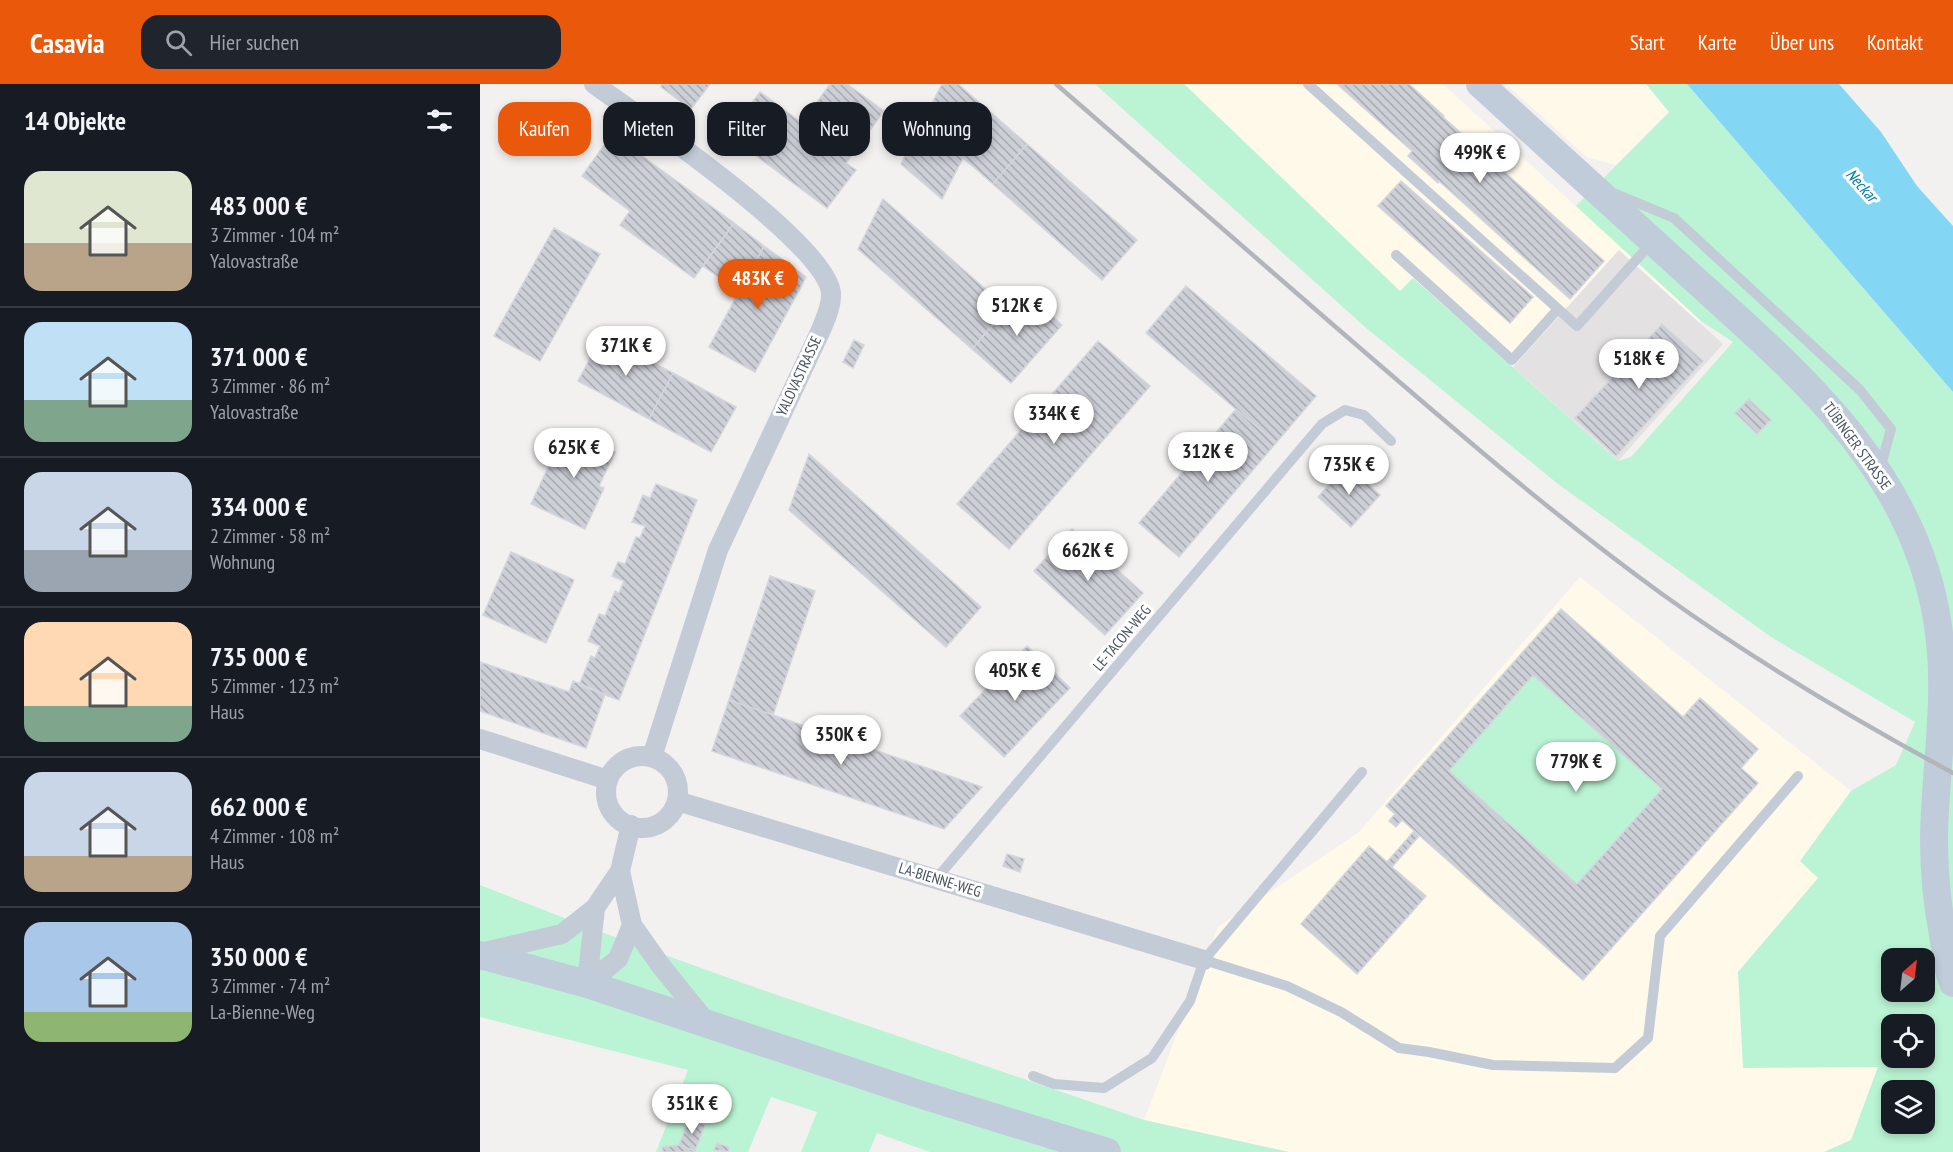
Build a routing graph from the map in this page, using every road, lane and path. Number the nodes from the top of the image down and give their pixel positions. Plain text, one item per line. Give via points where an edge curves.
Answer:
1 (594, 84) edge
2 (1308, 84) edge
3 (1480, 84) edge
4 (1590, 184) junction
5 (1653, 241) junction
6 (1396, 255) dead end
7 (1558, 309) junction
8 (1391, 441) dead end
9 (1879, 471) junction
10 (480, 739) edge
11 (652, 757) junction
12 (1362, 772) dead end
13 (1798, 776) dead end
14 (608, 780) junction
15 (677, 801) junction
16 (631, 825) junction
17 (620, 871) junction
18 (936, 879) junction
19 (595, 908) junction
20 (632, 925) junction
21 (480, 954) edge
22 (1204, 960) junction
23 (1953, 983) edge
24 (586, 984) junction
25 (709, 1025) junction
26 (1033, 1077) dead end
27 (1107, 1152) edge

1 - 11 street, YALOVASTRASSE via 725,180 777,224 810,256 831,292 820,332 718,550
2 - 7 lane
3 - 4 main road, TÜBINGER STRASSE
4 - 5 main road, TÜBINGER STRASSE
4 - 9 lane via 1674,218 1860,390 1891,429
5 - 7 lane via 1577,326
5 - 9 main road, TÜBINGER STRASSE via 1795,370 1848,429
6 - 7 lane via 1512,360
8 - 18 lane, LE-TACON-WEG via 1364,415 1345,410 1322,424
9 - 23 main road, TÜBINGER STRASSE via 1910,528 1928,578 1939,626 1942,692 1934,840 1939,912
10 - 14 street
11 - 14 street via 628,758
11 - 15 street via 671,770 678,789
12 - 22 lane
13 - 22 lane via 1660,936 1648,1038 1615,1068 1493,1065 1399,1048 1341,1012 1287,986
14 - 16 street via 609,805 618,818
15 - 16 street via 659,824
15 - 18 street, LA-BIENNE-WEG
16 - 17 street
17 - 19 street
17 - 20 street
18 - 22 street, LA-BIENNE-WEG
19 - 21 street via 562,934
19 - 24 street
20 - 24 street via 618,959
20 - 25 street
21 - 24 main road
22 - 26 lane via 1190,1001 1152,1058 1104,1088 1054,1084
24 - 25 main road
25 - 27 main road

